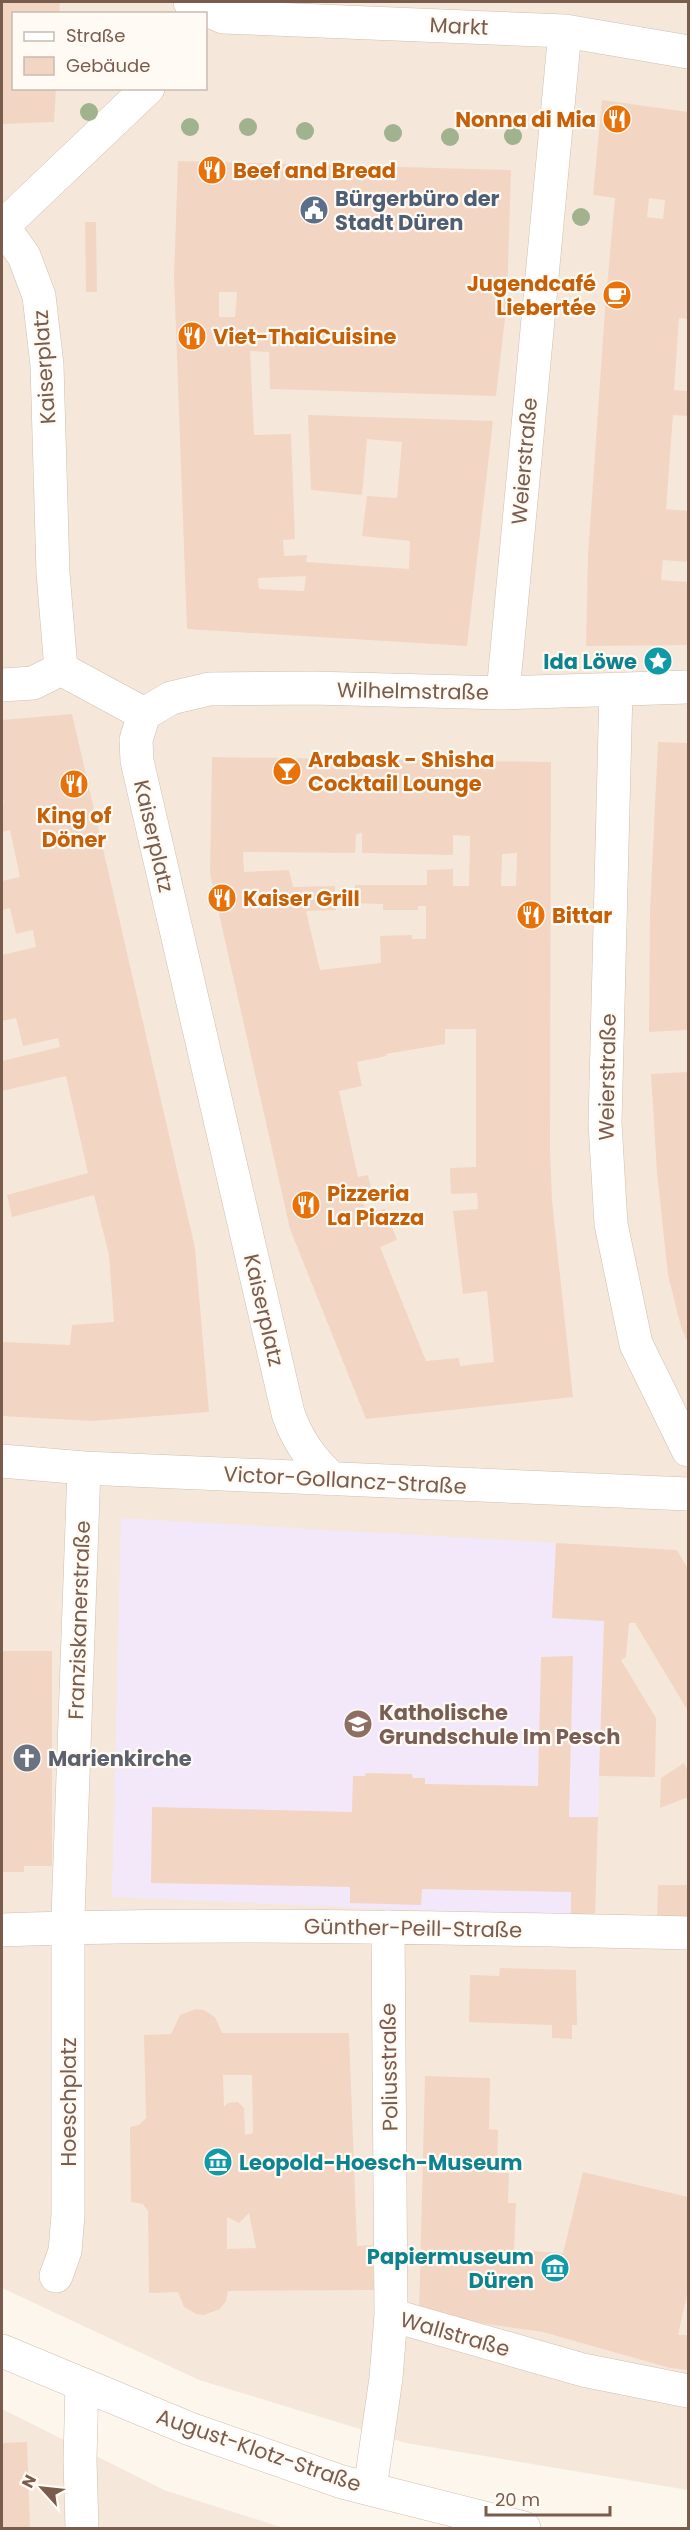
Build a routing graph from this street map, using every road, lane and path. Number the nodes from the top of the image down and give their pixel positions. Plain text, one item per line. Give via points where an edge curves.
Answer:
1 (354, 11) edge
2 (214, 26) edge
3 (565, 31) junction
4 (688, 52) edge
5 (146, 90) edge
6 (2, 225) edge
7 (61, 669) junction
8 (2, 685) edge
9 (688, 687) edge
10 (616, 689) junction
11 (503, 693) junction
12 (144, 714) junction
13 (688, 1450) edge
14 (2, 1461) edge
15 (84, 1468) junction
16 (332, 1479) junction
17 (688, 1494) edge
18 (69, 1922) junction
19 (388, 1927) junction
20 (2, 1930) edge
21 (688, 1933) edge
22 (56, 2276) dead end
23 (391, 2315) junction
24 (2, 2351) edge
25 (82, 2384) junction
26 (688, 2391) edge
27 (370, 2489) junction
28 (483, 2524) edge
29 (82, 2529) edge
30 (524, 2529) edge

1 - 2 street, Markt
1 - 3 street, Markt
3 - 4 street, Markt
3 - 11 street, Weierstraße
5 - 6 street
6 - 7 street, Kaiserplatz via 24,256 39,296 47,365 53,573
7 - 8 street via 33,683
7 - 12 street
9 - 10 street, Wilhelmstraße
10 - 11 street, Wilhelmstraße
10 - 13 street, Weierstraße via 605,1123 611,1224 636,1344
11 - 12 street, Wilhelmstraße via 209,689 171,698
12 - 16 street, Kaiserplatz via 136,740 137,761 288,1413 310,1458
14 - 15 street, Victor-Gollancz-Straße
15 - 16 street, Victor-Gollancz-Straße
15 - 18 street, Franziskanerstraße
16 - 17 street, Victor-Gollancz-Straße
18 - 19 street, Günther-Peill-Straße via 138,1927
18 - 20 street
18 - 22 street, Hoeschplatz via 68,2214 64,2252
19 - 21 street, Günther-Peill-Straße
19 - 23 street, Poliusstraße
23 - 26 street, Wallstraße via 583,2370
23 - 27 street, Wallstraße
24 - 25 street, August-Klotz-Straße
25 - 27 street, August-Klotz-Straße via 190,2429
25 - 29 street
27 - 28 street, August-Klotz-Straße
28 - 30 street, August-Klotz-Straße

